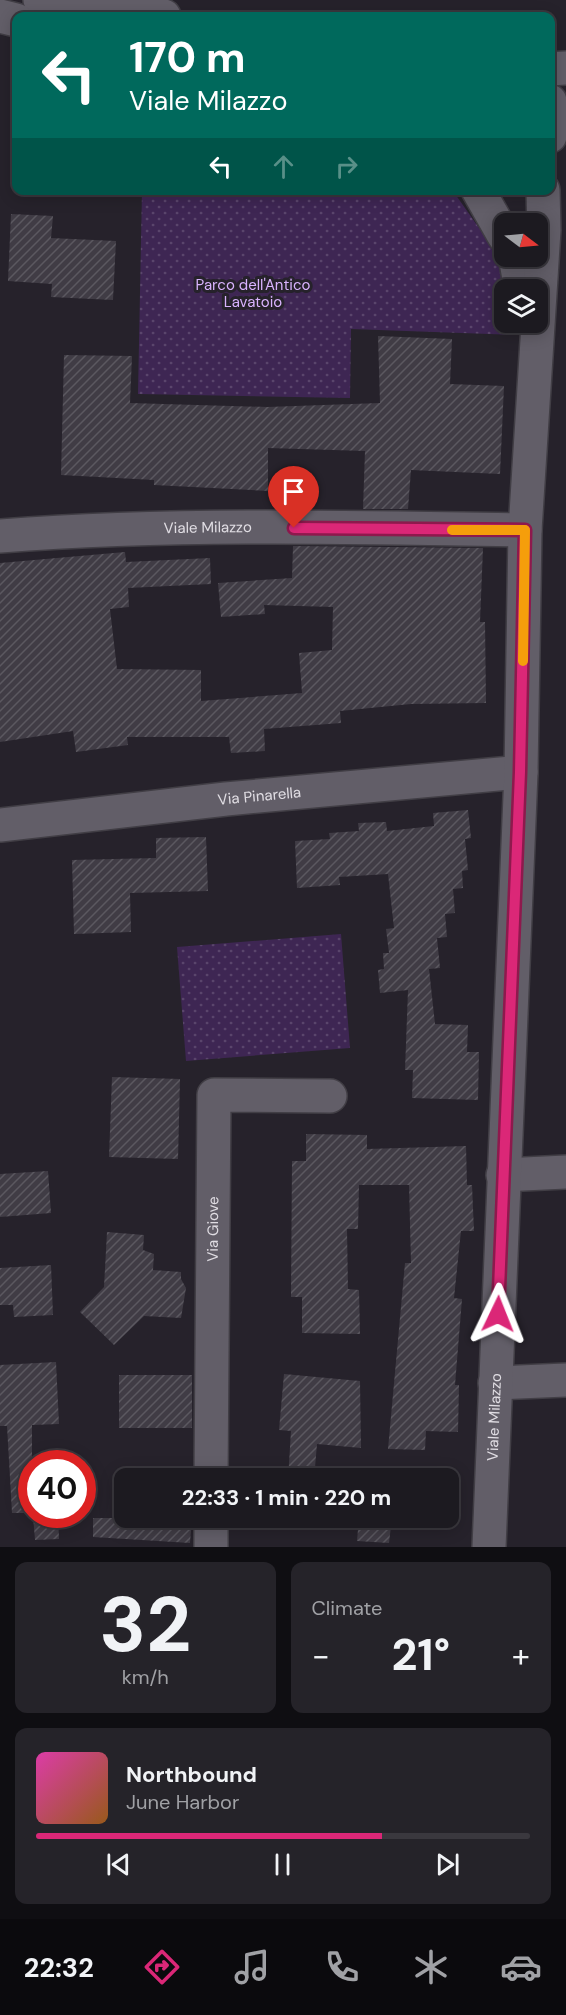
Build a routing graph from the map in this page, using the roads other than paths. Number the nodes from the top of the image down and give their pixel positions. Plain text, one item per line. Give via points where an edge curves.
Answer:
1 (40, 0) edge
2 (142, 0) edge
3 (93, 8) edge
4 (129, 12) edge
5 (159, 12) edge
6 (481, 195) edge
7 (543, 195) edge
8 (494, 218) edge
9 (526, 333) edge
10 (532, 391) junction
11 (525, 530) junction
12 (0, 536) edge
13 (520, 772) junction
14 (0, 825) edge
15 (330, 1096) dead end
16 (566, 1172) edge
17 (503, 1175) junction
18 (566, 1380) edge
19 (495, 1383) junction
20 (212, 1468) edge
21 (211, 1528) edge
22 (211, 1547) edge
23 (489, 1547) edge

1 - 3 street
2 - 5 street
3 - 4 street
6 - 8 street
7 - 10 street, Viale Milazzo
9 - 10 street, Viale Milazzo
10 - 11 street, Viale Milazzo
11 - 12 street, Viale Milazzo via 68,530
11 - 13 street, Viale Milazzo
13 - 14 street, Via Pinarella
13 - 17 street, Viale Milazzo
15 - 20 street, Via Giove via 214,1095
16 - 17 street
17 - 19 street, Viale Milazzo
18 - 19 street
19 - 23 street, Viale Milazzo
21 - 22 street

